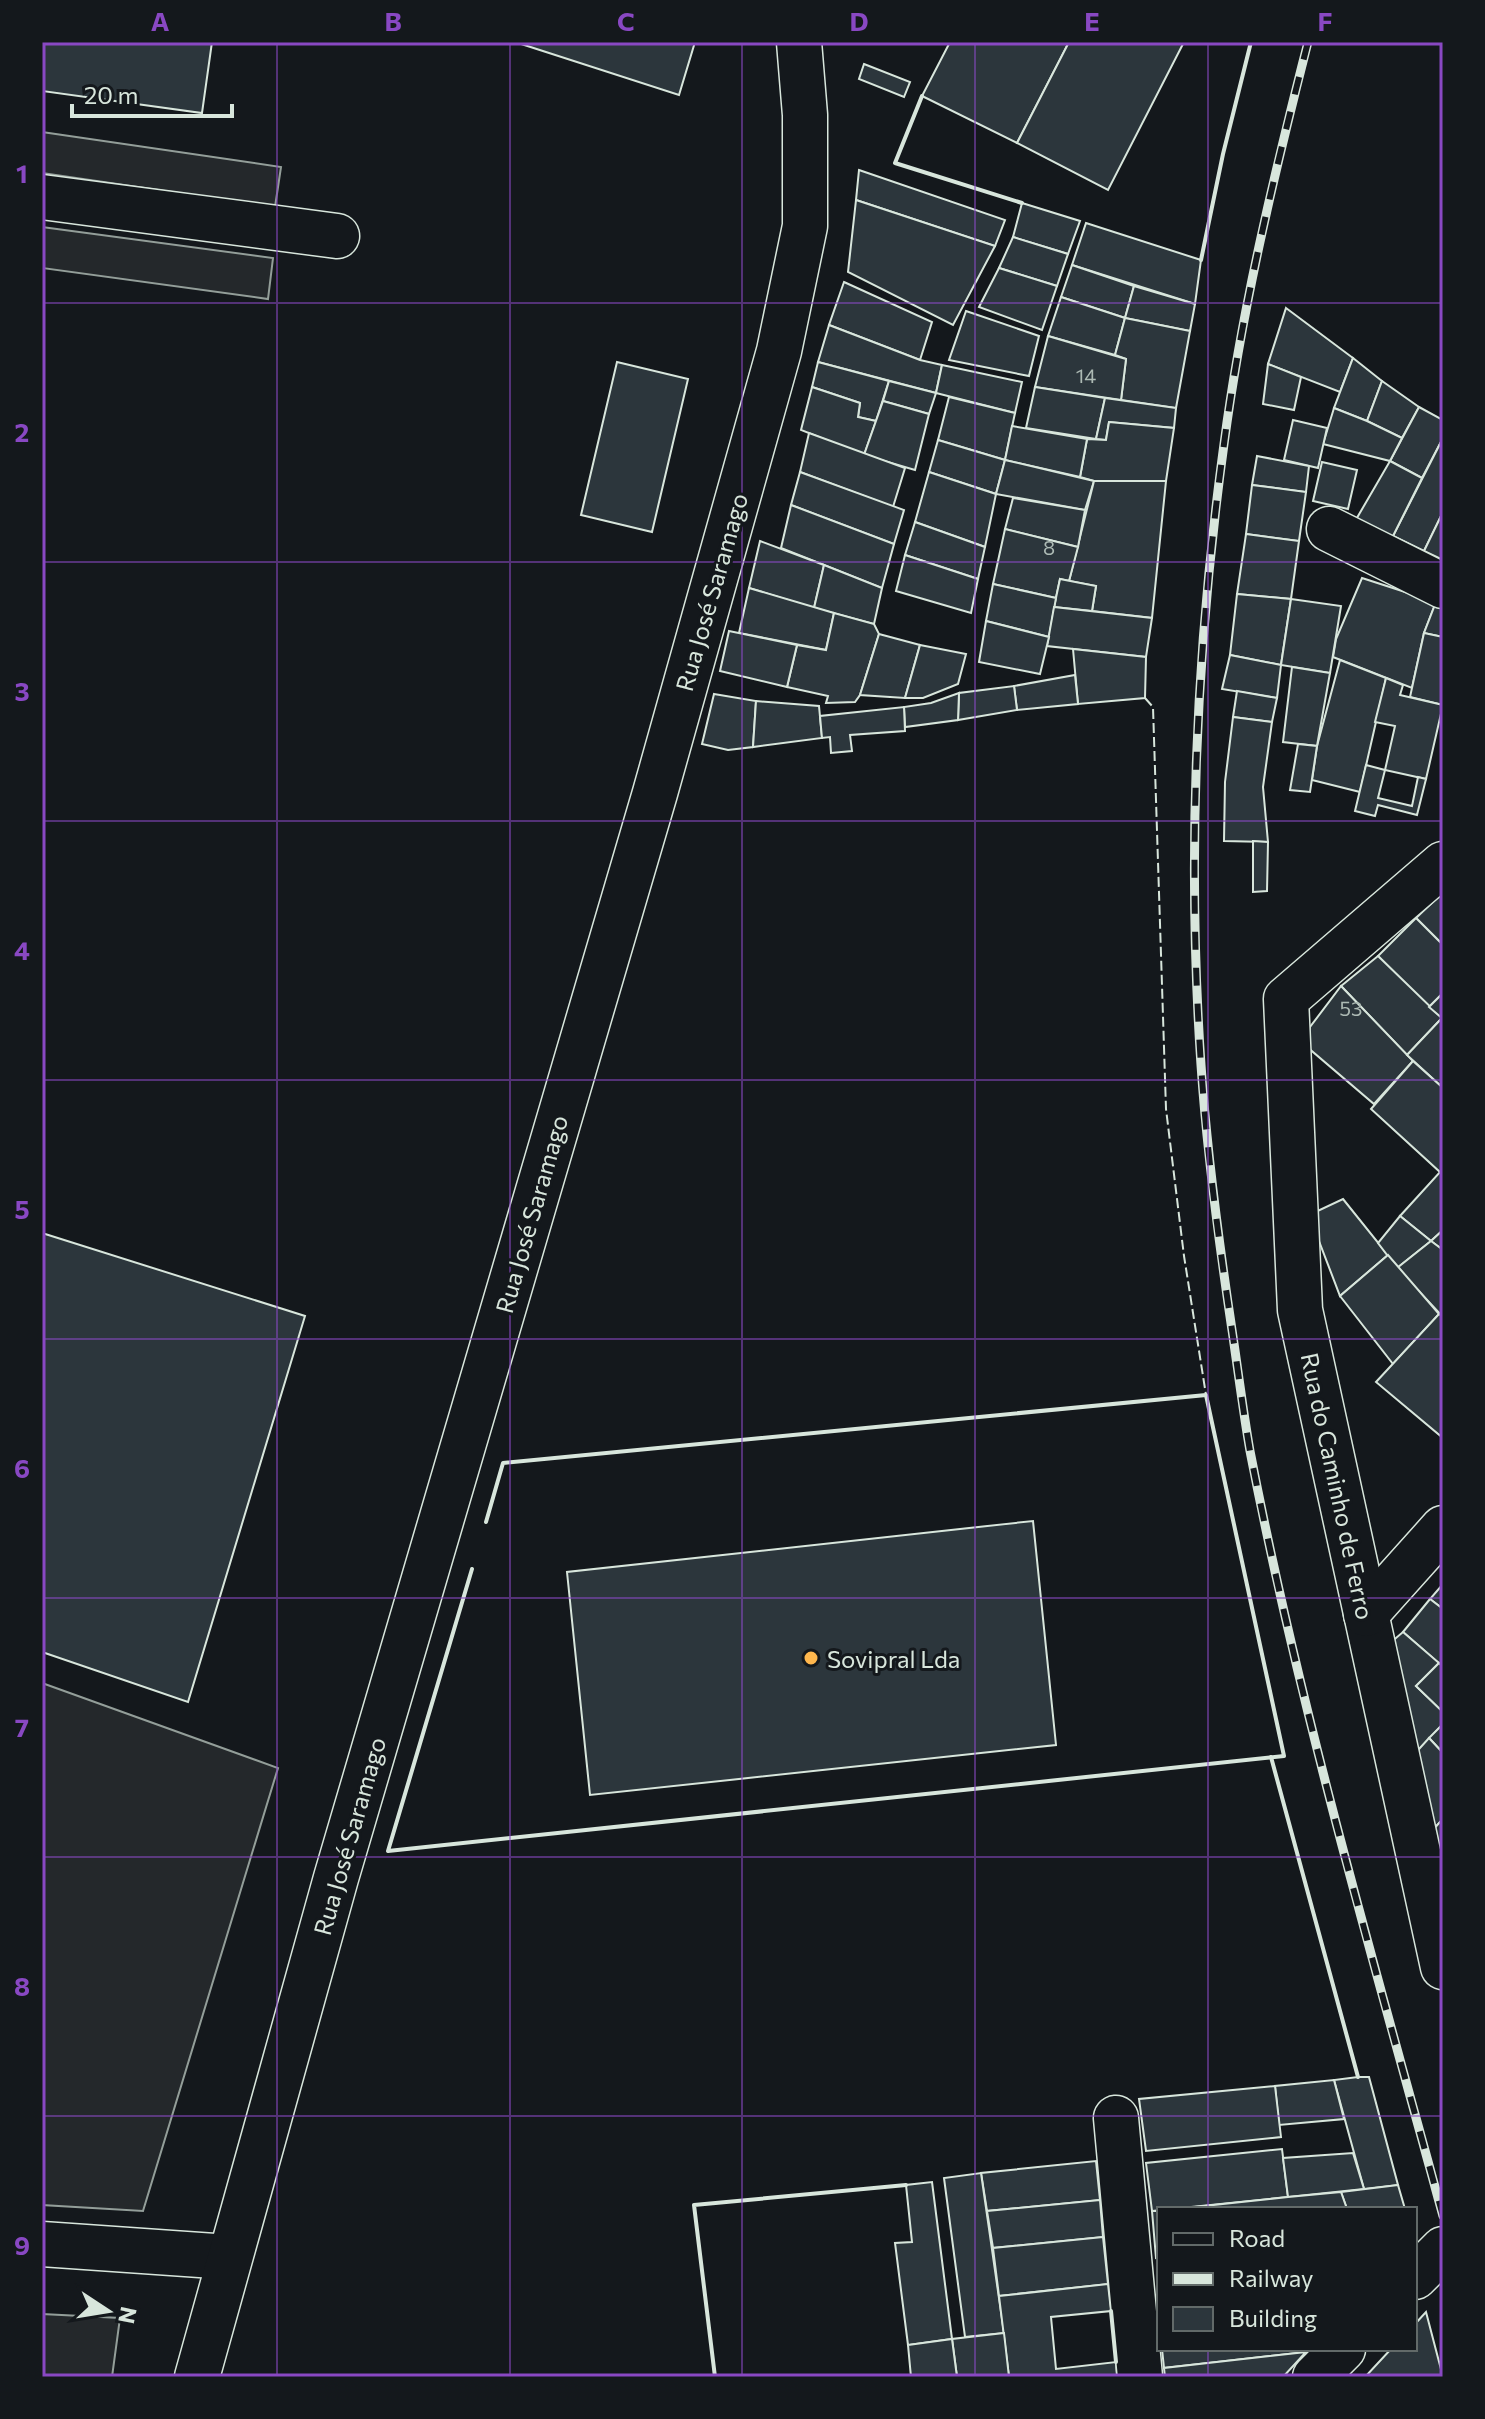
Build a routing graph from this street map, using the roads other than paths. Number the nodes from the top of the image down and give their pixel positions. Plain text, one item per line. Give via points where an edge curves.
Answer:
1 (799, 42) edge
2 (42, 197) edge
3 (337, 236) dead end
4 (1329, 529) dead end
5 (1443, 586) edge
6 (1443, 864) edge
7 (1443, 1528) edge
8 (1366, 1614) junction
9 (1443, 1967) edge
10 (1116, 2118) dead end
11 (42, 2244) edge
12 (1443, 2249) edge
13 (229, 2257) junction
14 (1417, 2275) edge
15 (1341, 2351) edge
16 (197, 2377) edge
17 (1140, 2377) edge
18 (1315, 2377) edge

1 - 13 street, Rua José Saramago via 805,226 779,351
2 - 3 street
4 - 5 street
6 - 8 street, Rua do Caminho de Ferro via 1286,999 1300,1310
7 - 8 street
8 - 9 street, Rua do Caminho de Ferro
10 - 17 street
11 - 13 street
12 - 14 street
13 - 16 street, Rua José Saramago
15 - 18 street

